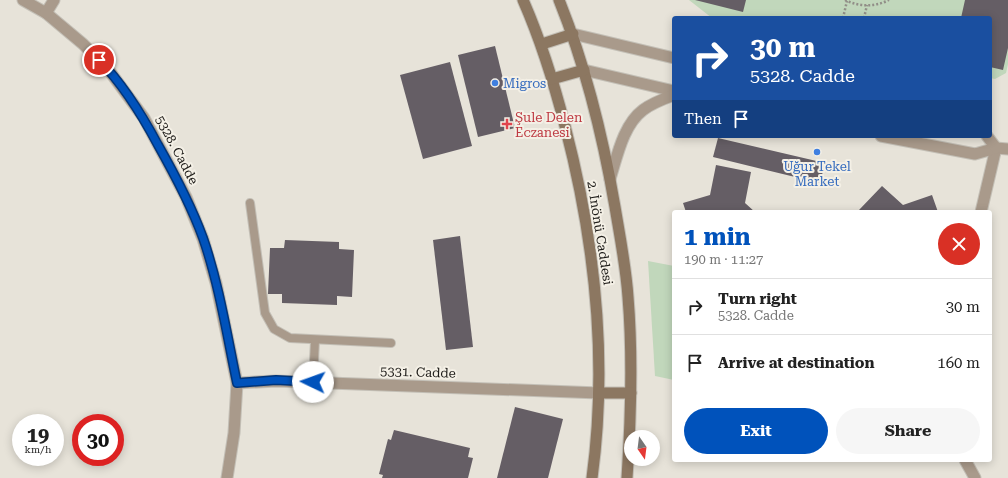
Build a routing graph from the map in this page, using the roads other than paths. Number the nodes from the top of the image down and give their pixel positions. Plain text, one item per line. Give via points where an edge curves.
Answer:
1 (23, 0) edge
2 (54, 0) edge
3 (523, 0) edge
4 (559, 0) edge
5 (46, 13) junction
6 (573, 34) junction
7 (542, 44) junction
8 (672, 58) edge
9 (584, 70) junction
10 (552, 79) junction
11 (672, 91) edge
12 (672, 96) edge
13 (891, 138) edge
14 (988, 138) edge
15 (996, 148) junction
16 (1008, 150) edge
17 (610, 179) junction
18 (250, 203) dead end
19 (981, 210) edge
20 (315, 340) junction
21 (391, 343) dead end
22 (313, 382) junction
23 (237, 383) junction
24 (599, 393) junction
25 (631, 393) junction
26 (966, 462) edge
27 (227, 478) edge
28 (592, 478) edge
29 (627, 478) edge
30 (975, 478) edge

1 - 5 street, 5328. Cadde
2 - 5 street
3 - 7 main road, 2. İnönü Caddesi
4 - 6 main road, 2. İnönü Caddesi
5 - 23 street, 5328. Cadde via 83,44 125,91 144,118 186,197 203,239 216,283
6 - 7 main road
6 - 8 street
6 - 9 main road, 2. İnönü Caddesi
7 - 10 main road, 2. İnönü Caddesi
9 - 10 main road
9 - 11 street
9 - 17 main road, 2. İnönü Caddesi
10 - 24 main road, 2. İnönü Caddesi via 573,158 590,245 599,345
12 - 17 street via 642,110 633,121 622,142
13 - 15 street via 975,154
14 - 15 street
15 - 16 street
15 - 19 street
17 - 25 main road, 2. İnönü Caddesi via 628,296
18 - 20 lane via 269,322 281,334 290,338
20 - 21 lane
20 - 22 lane
22 - 23 street, 5331. Cadde via 276,380
22 - 24 street, 5331. Cadde
23 - 27 street, 5328. Cadde via 234,433
24 - 25 main road
24 - 28 main road, 2. İnönü Caddesi
25 - 29 main road, 2. İnönü Caddesi
26 - 30 street

